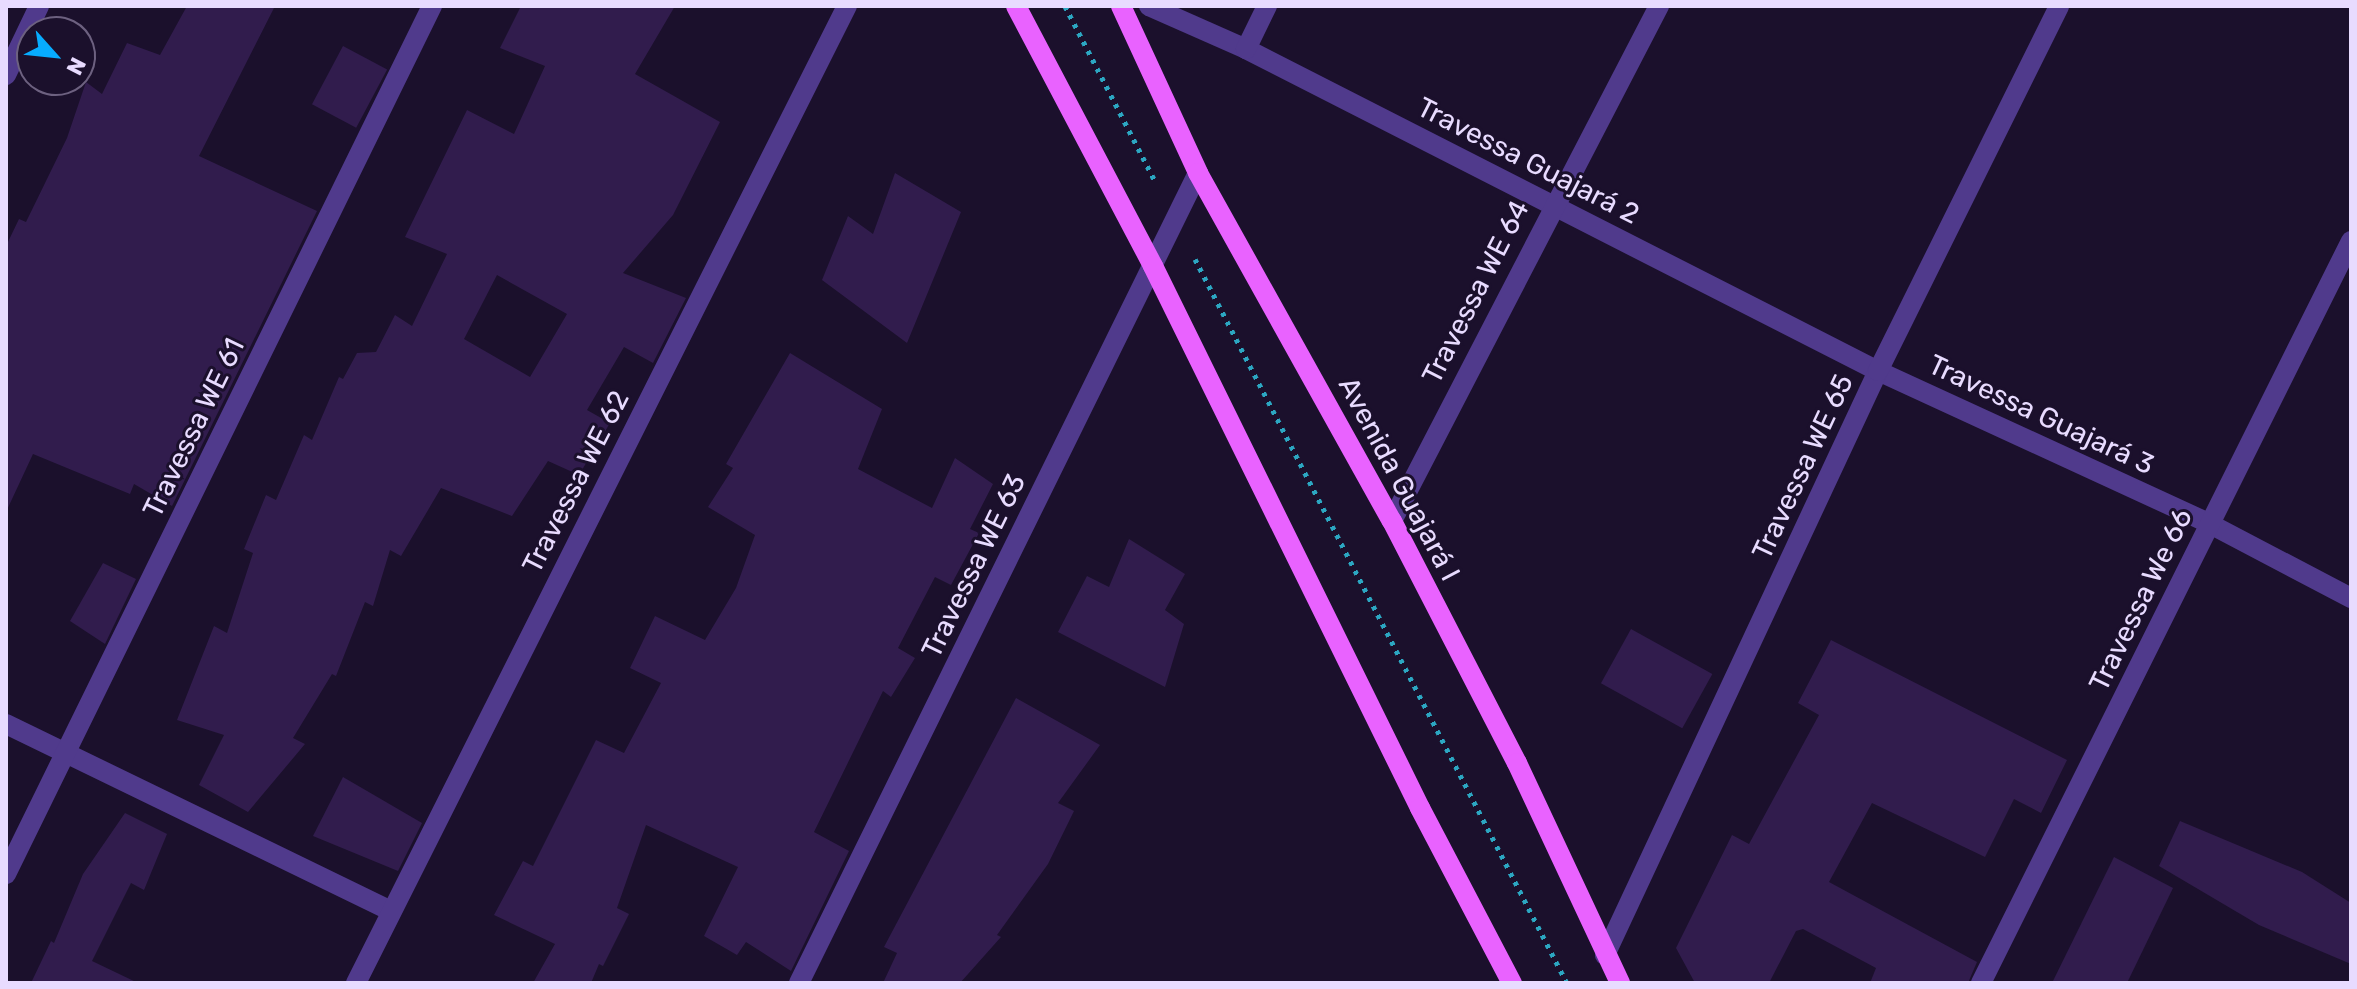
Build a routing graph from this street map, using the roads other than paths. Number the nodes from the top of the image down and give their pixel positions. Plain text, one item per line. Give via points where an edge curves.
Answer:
1 (39, 6) edge
2 (432, 6) edge
3 (847, 6) edge
4 (1016, 6) edge
5 (1121, 6) edge
6 (1149, 6) edge
7 (1267, 6) edge
8 (1659, 6) edge
9 (2059, 6) edge
10 (1246, 49) junction
11 (6, 75) edge
12 (1198, 173) junction
13 (1552, 204) junction
14 (2351, 241) edge
15 (1153, 266) junction
16 (1878, 371) junction
17 (1392, 521) junction
18 (2210, 524) junction
19 (2351, 598) edge
20 (6, 724) edge
21 (67, 750) junction
22 (6, 874) edge
23 (391, 911) junction
24 (1605, 955) junction
25 (356, 983) edge
26 (799, 983) edge
27 (1512, 983) edge
28 (1620, 983) edge
29 (1981, 983) edge

1 - 11 street
2 - 21 street, Travessa WE 61
3 - 23 street, Travessa WE 62
4 - 15 main road
5 - 12 main road, Avenida Guajará I
6 - 10 street, Travessa Guajará 2
7 - 10 street
8 - 13 street, Travessa WE 64
9 - 16 street, Travessa WE 65
10 - 13 street, Travessa Guajará 2
12 - 15 street, Travessa WE 63
12 - 17 main road, Avenida Guajará I
13 - 16 street, Travessa Guajará 2
13 - 17 street, Travessa WE 64
14 - 18 street, Travessa We 66
15 - 26 street, Travessa WE 63
15 - 27 main road
16 - 18 street, Travessa Guajará 3
16 - 24 street, Travessa WE 65
17 - 24 main road, Avenida Guajará I via 1517,763
18 - 19 street, Travessa Guajará 3
18 - 29 street, Travessa We 66
20 - 21 street
21 - 22 street, Travessa WE 61
21 - 23 street
23 - 25 street, Travessa WE 62
24 - 28 main road, Avenida Guajará I

